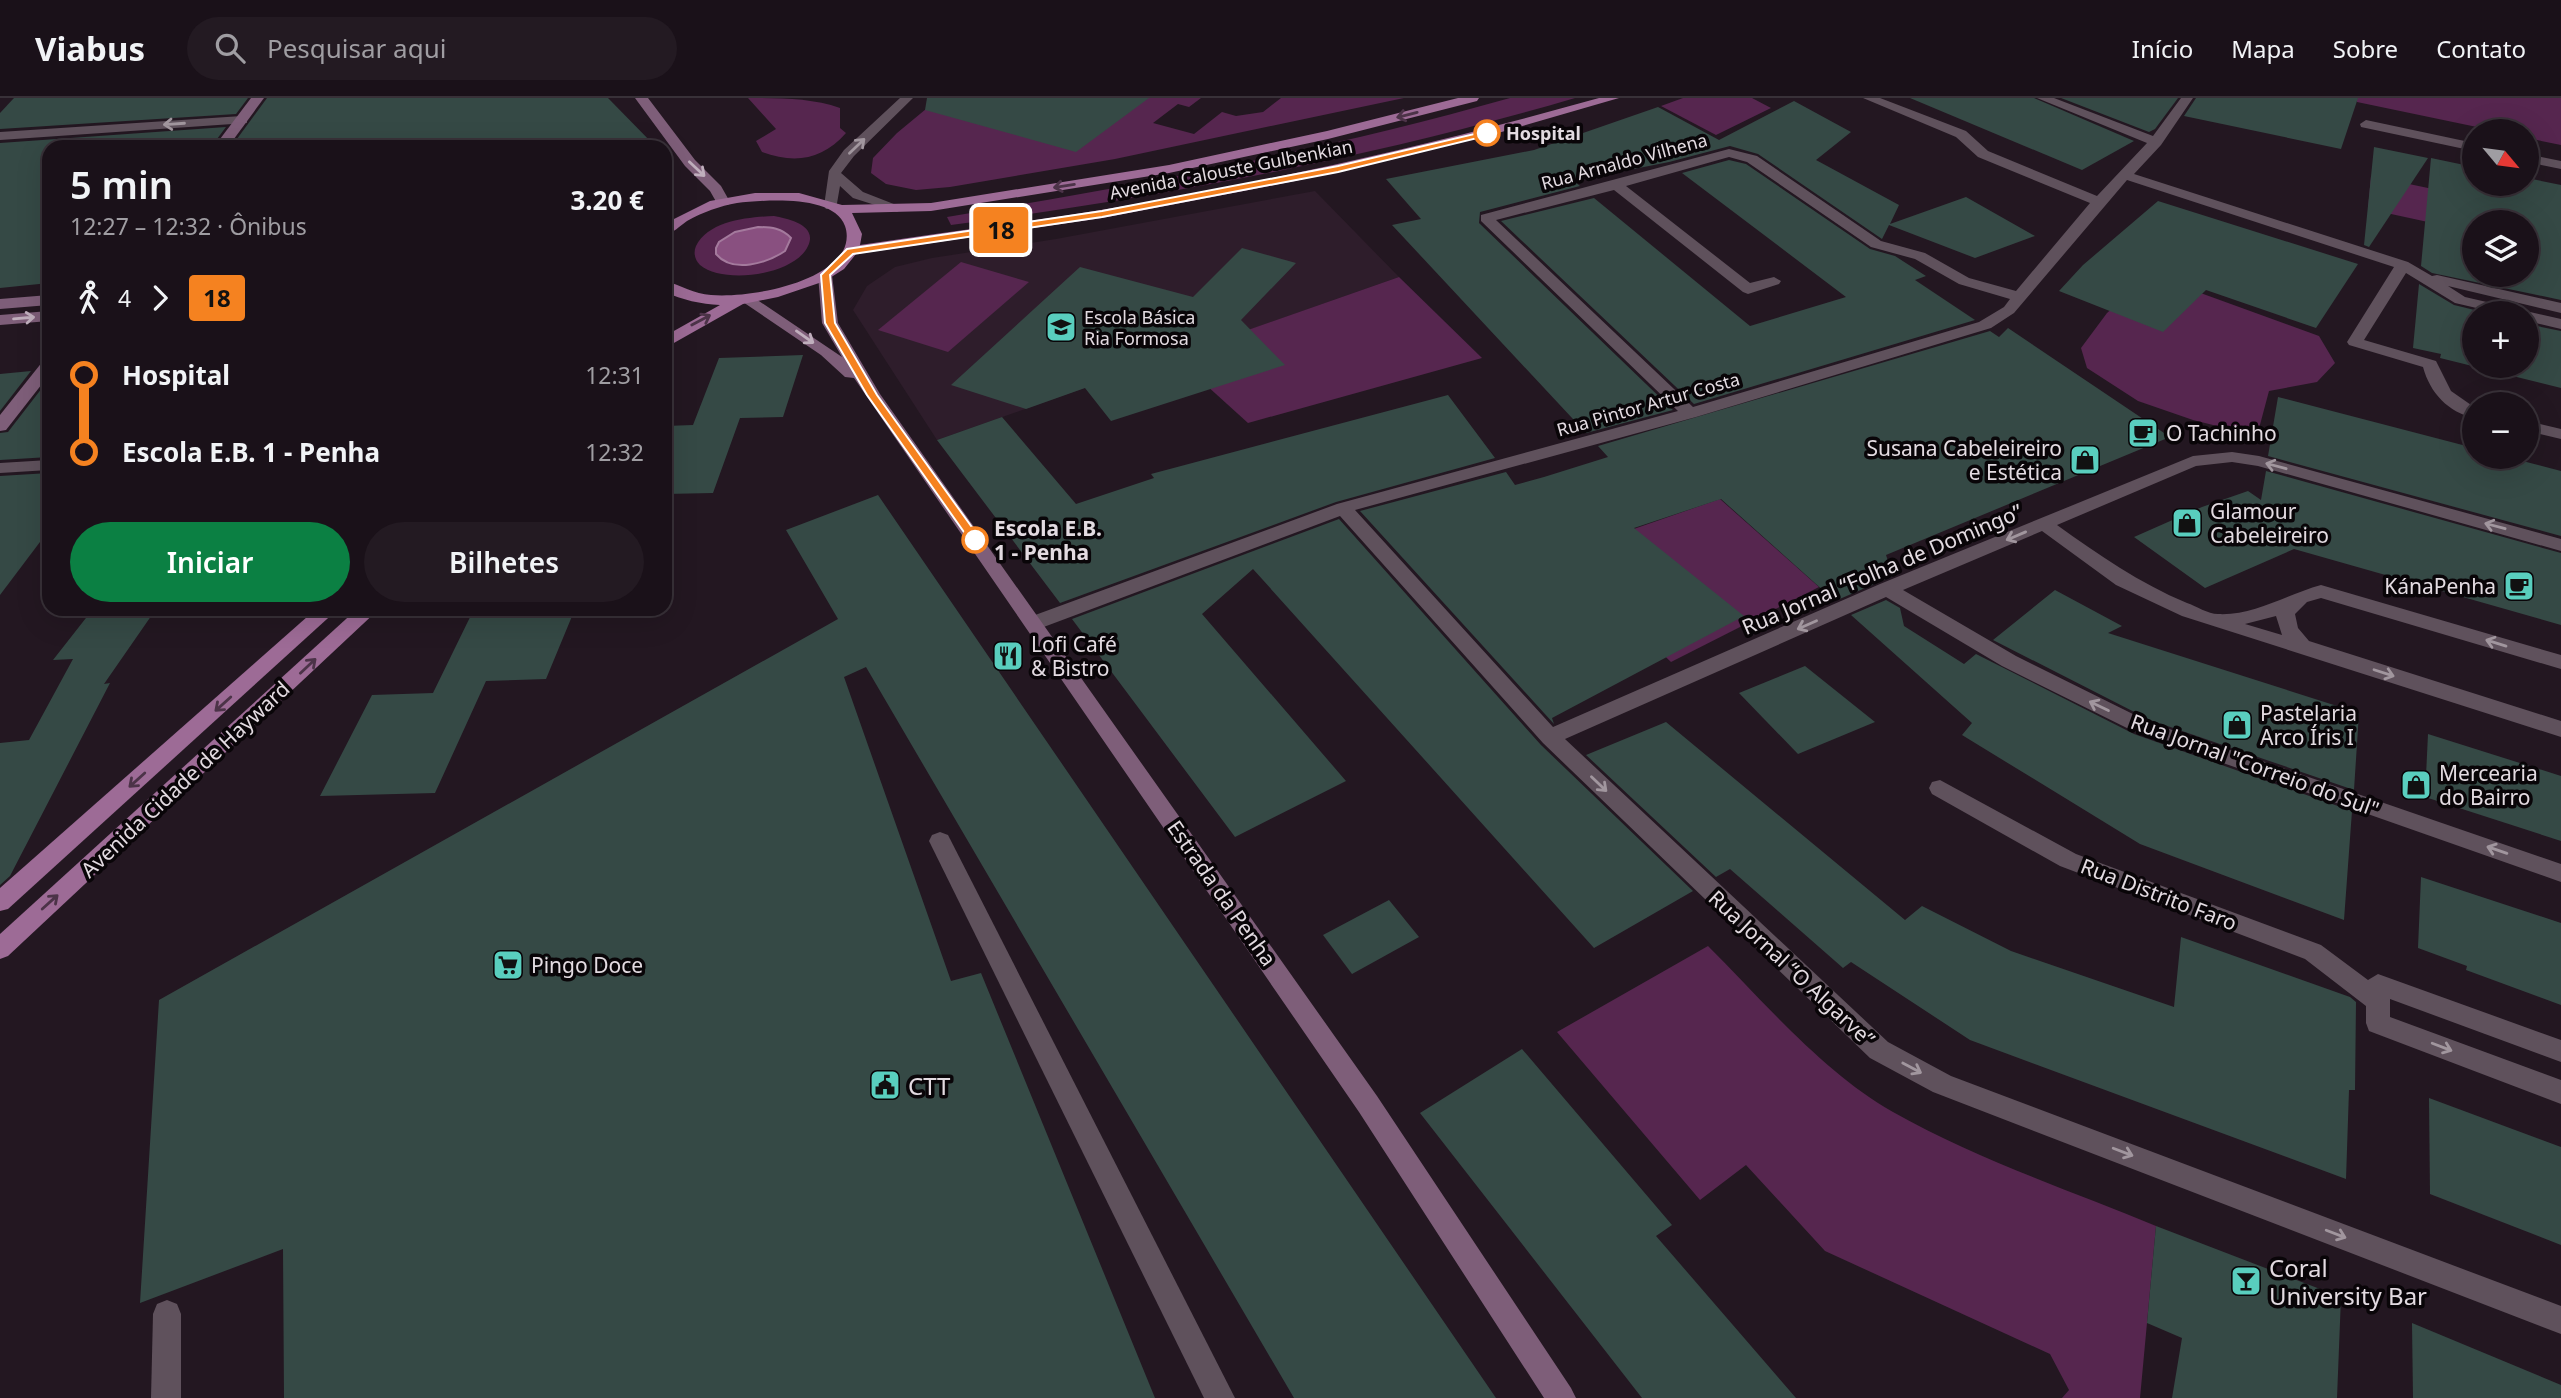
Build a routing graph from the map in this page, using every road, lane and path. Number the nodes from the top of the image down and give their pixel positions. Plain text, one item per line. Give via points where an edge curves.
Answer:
1 (258, 98) edge
2 (641, 98) edge
3 (907, 98) edge
4 (1473, 98) edge
5 (1613, 98) edge
6 (1869, 98) edge
7 (2043, 98) edge
8 (2187, 98) edge
9 (242, 120) junction
10 (2366, 124) dead end
11 (0, 136) edge
12 (226, 140) edge
13 (2157, 142) junction
14 (2462, 144) edge
15 (2539, 160) edge
16 (2561, 165) edge
17 (834, 174) junction
18 (2124, 175) junction
19 (1616, 186) junction
20 (723, 202) junction
21 (2099, 202) junction
22 (834, 207) junction
23 (897, 208) junction
24 (672, 225) edge
25 (850, 251) junction
26 (2403, 265) junction
27 (825, 275) junction
28 (2421, 275) junction
29 (1774, 281) dead end
30 (672, 290) edge
31 (2019, 297) junction
32 (743, 300) junction
33 (42, 301) edge
34 (2464, 301) edge
35 (0, 304) edge
36 (2561, 308) edge
37 (42, 317) edge
38 (2539, 319) edge
39 (0, 320) edge
40 (2561, 324) edge
41 (672, 339) edge
42 (42, 373) edge
43 (872, 395) junction
44 (2462, 409) edge
45 (1690, 413) junction
46 (0, 426) edge
47 (2539, 429) edge
48 (2561, 434) edge
49 (42, 465) edge
50 (0, 468) edge
51 (1342, 508) junction
52 (2044, 524) junction
53 (2561, 545) edge
54 (1887, 589) junction
55 (2300, 597) junction
56 (320, 616) edge
57 (361, 616) edge
58 (2216, 621) junction
59 (1034, 623) junction
60 (2341, 660) junction
61 (2561, 662) edge
62 (2561, 729) edge
63 (1550, 737) junction
64 (1940, 788) dead end
65 (940, 841) dead end
66 (2561, 873) edge
67 (0, 902) edge
68 (0, 949) edge
69 (2378, 1002) junction
70 (2561, 1051) edge
71 (2561, 1092) edge
72 (167, 1314) dead end
73 (2561, 1320) edge
74 (166, 1398) edge
75 (1220, 1398) edge
76 (1561, 1398) edge

1 - 9 street
2 -> 20 street
17 -> 3 street via 849,153
4 -> 23 main road, Avenida Calouste Gulbenkian via 1169,169 931,207
5 - 25 main road, Avenida Calouste Gulbenkian via 1316,173 1102,214
6 - 21 street via 1961,134 1983,154
7 - 13 street
8 - 13 street, Rua Pintor Artur Costa
9 -> 11 street
9 - 12 street
10 - 14 street
13 - 18 street, Rua Pintor Artur Costa
15 - 16 street
17 - 22 street
17 - 23 street, Avenida Calouste Gulbenkian via 858,195
18 - 21 street, Rua Pintor Artur Costa
18 - 26 street
19 - 29 street via 1748,289
19 - 31 street, Rua Arnaldo Vilhena via 1729,153 1752,159 1876,244 1920,256 1964,281
19 - 45 street, Rua Arnaldo Vilhena via 1486,218
20 - 22 main road, Avenida Calouste Gulbenkian via 779,195
20 - 24 main road, Avenida Calouste Gulbenkian
21 - 31 street, Rua Pintor Artur Costa
22 - 23 main road, Avenida Calouste Gulbenkian
22 - 25 main road via 850,221 855,235
25 - 27 main road
26 - 28 street
26 - 44 street via 2355,342 2430,365 2435,385
27 - 32 main road via 777,295
27 - 43 street via 830,323
28 - 34 street
28 - 36 street
30 - 32 main road via 712,300
31 - 45 street, Rua Pintor Artur Costa via 1985,326
41 -> 32 main road
32 -> 43 street via 827,352
33 - 35 street
39 -> 37 street
38 - 40 street
42 - 46 street
43 - 59 street, Estrada da Penha
45 - 51 street, Rua Pintor Artur Costa
47 - 48 street
49 - 50 street
51 - 59 street, Rua Pintor Artur Costa
51 - 63 street, Rua Jornal “O Algarve”
53 -> 52 street, Rua Jornal “Folha de Domingo” via 2232,457 2193,461
52 -> 54 street, Rua Jornal “Folha de Domingo”
52 - 58 street via 2123,580
54 -> 63 street, Rua Jornal “Folha de Domingo”
66 -> 54 street, Rua Jornal "Correio do Sul" via 2142,727 2009,661
55 - 58 street via 2261,615
55 - 60 street via 2285,613 2289,630 2302,646
61 -> 55 street via 2321,591
56 -> 67 main road, Avenida Cidade de Hayward
68 -> 57 main road, Avenida Cidade de Hayward
58 - 60 street
59 - 76 street, Estrada da Penha via 1368,1104
60 -> 62 street
63 -> 73 street, Rua Jornal “O Algarve” via 1879,1050 1942,1084
64 - 69 street, Rua Distrito Faro via 2068,860 2313,952
65 - 75 street
69 - 70 street
69 -> 71 street
72 - 74 street

